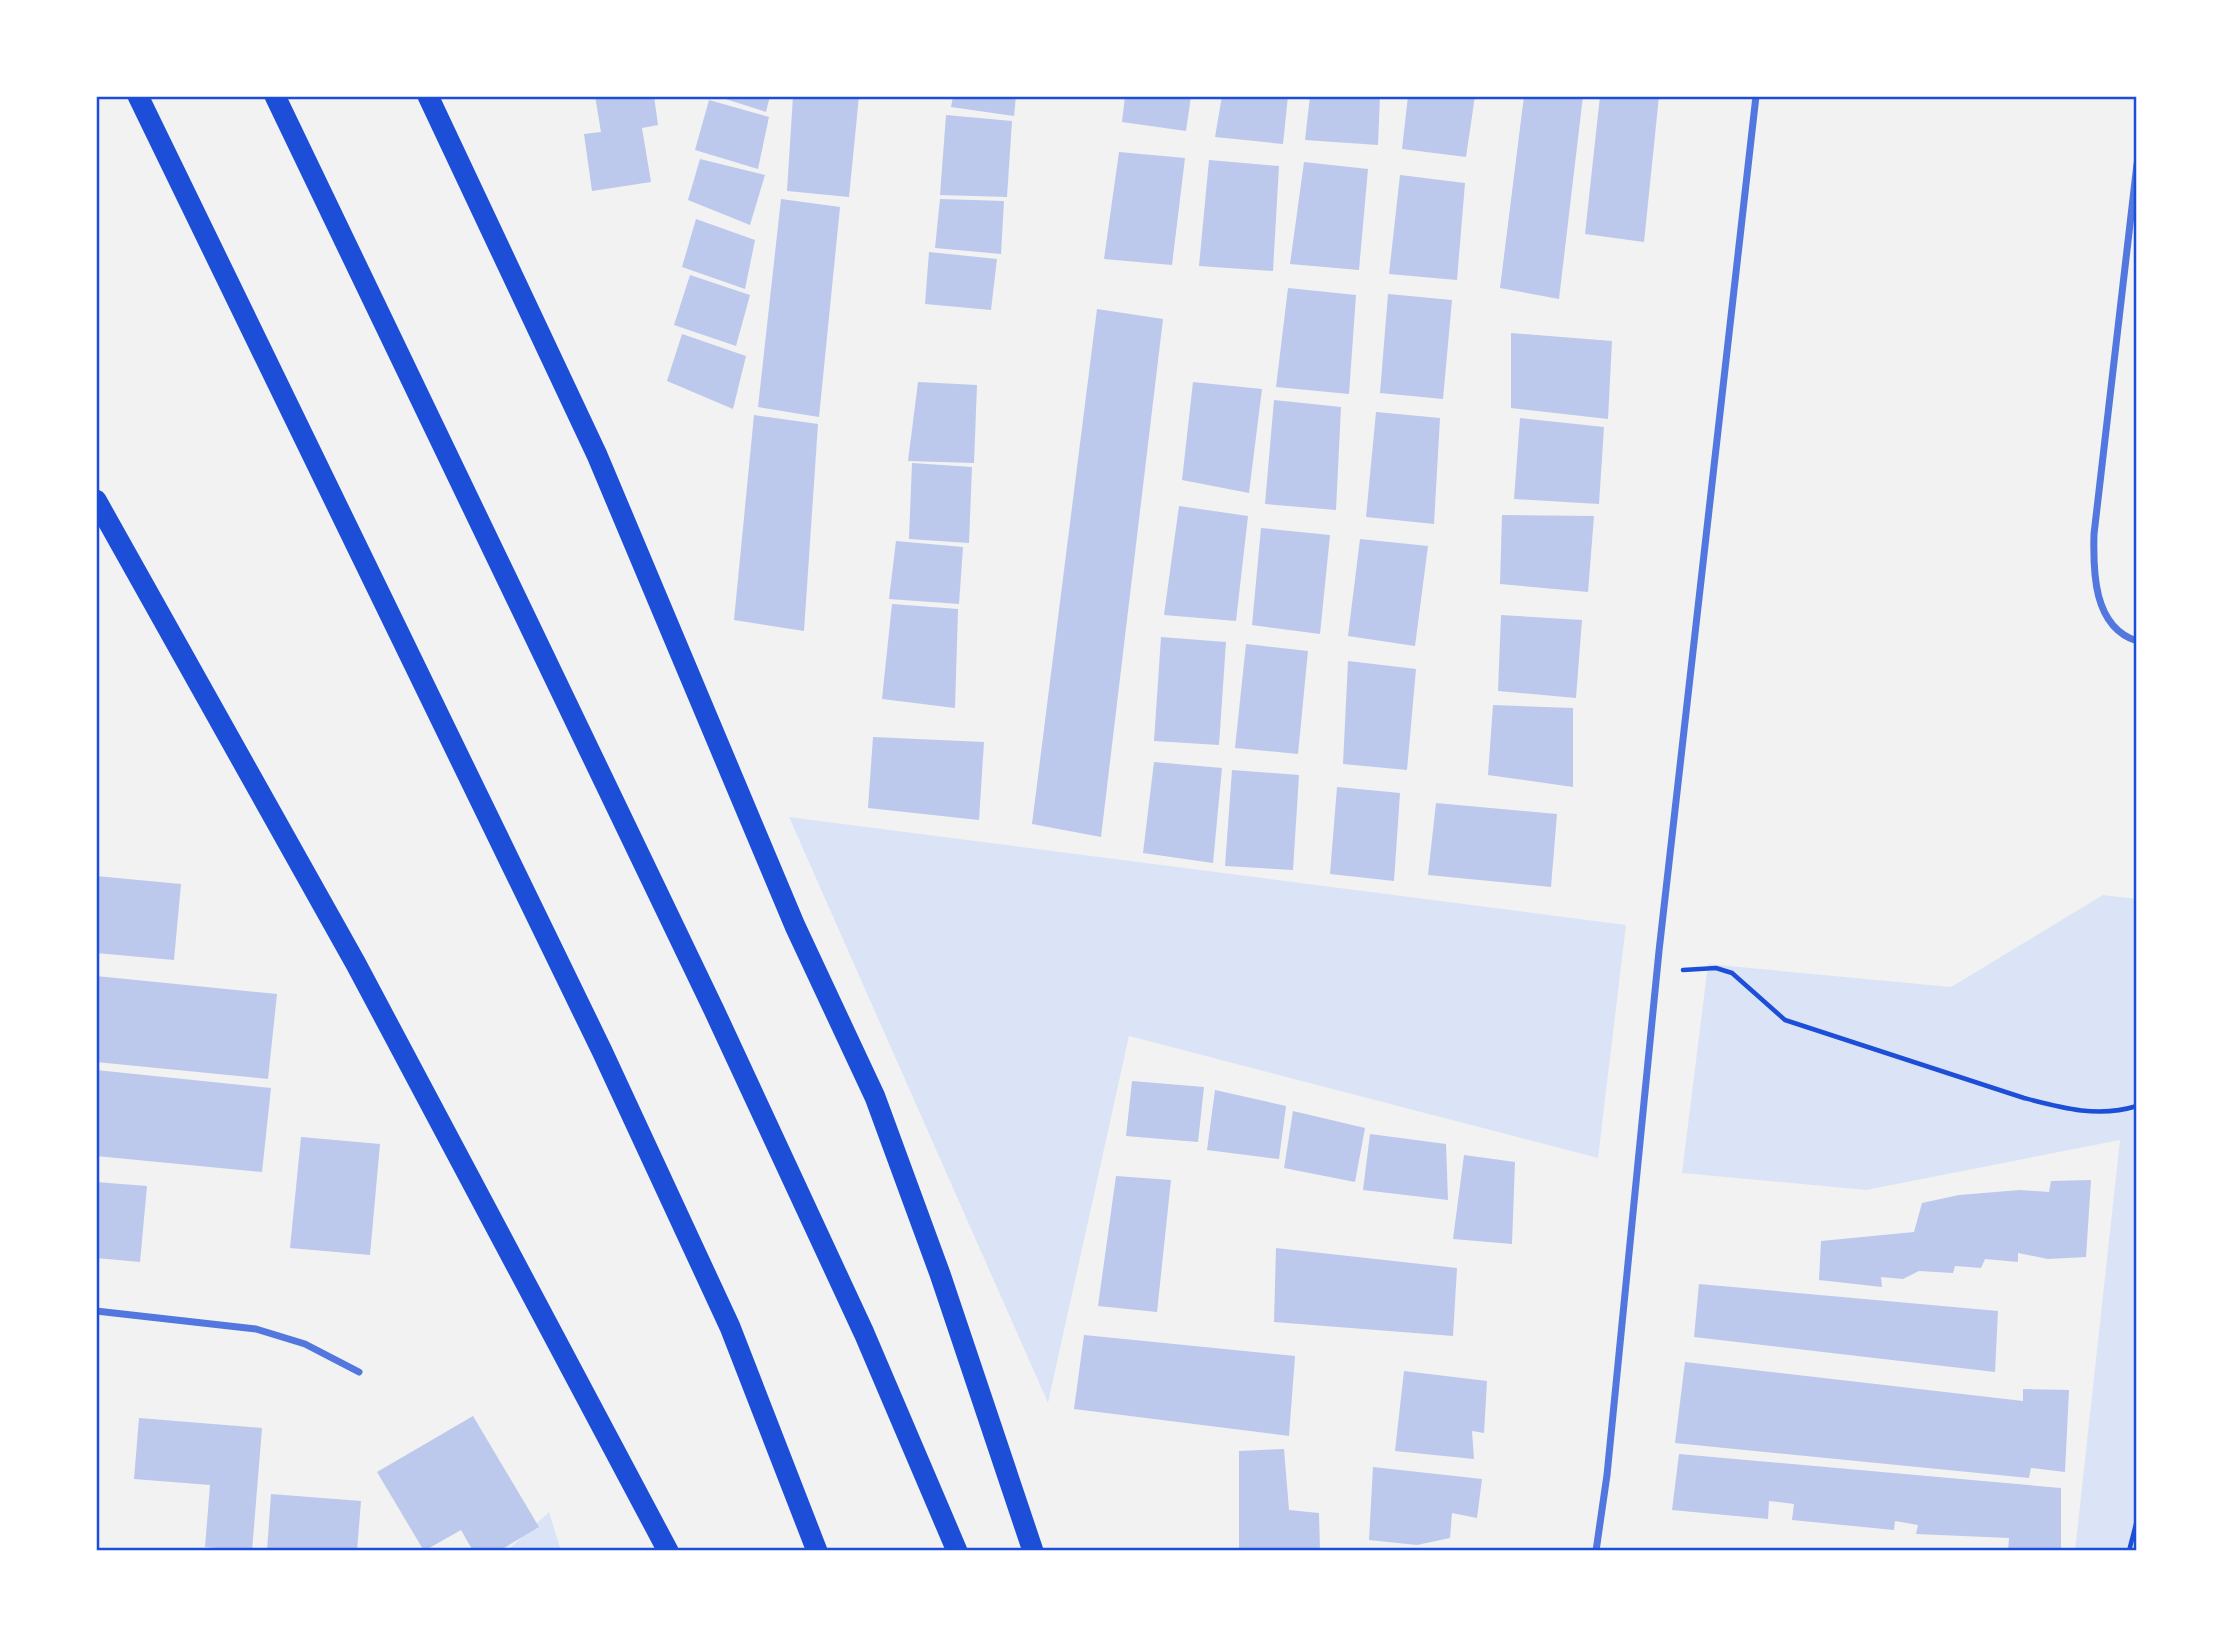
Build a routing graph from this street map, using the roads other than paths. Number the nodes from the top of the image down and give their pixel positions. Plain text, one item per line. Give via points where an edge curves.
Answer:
1 (138, 96) edge
2 (275, 96) edge
3 (428, 96) edge
4 (1756, 96) edge
5 (2137, 164) edge
6 (96, 500) edge
7 (2137, 641) edge
8 (96, 1311) edge
9 (359, 1372) dead end
10 (668, 1551) edge
11 (817, 1551) edge
12 (957, 1551) edge
13 (1033, 1551) edge
14 (1596, 1551) edge

1 - 11 highway via 602,1051 730,1327
2 - 12 highway via 731,1047 864,1333
3 - 13 highway via 597,455 795,926 875,1097
4 - 14 street
5 - 7 street via 2093,573 2113,625
6 - 10 highway via 356,964
8 - 9 street via 256,1329 305,1344

